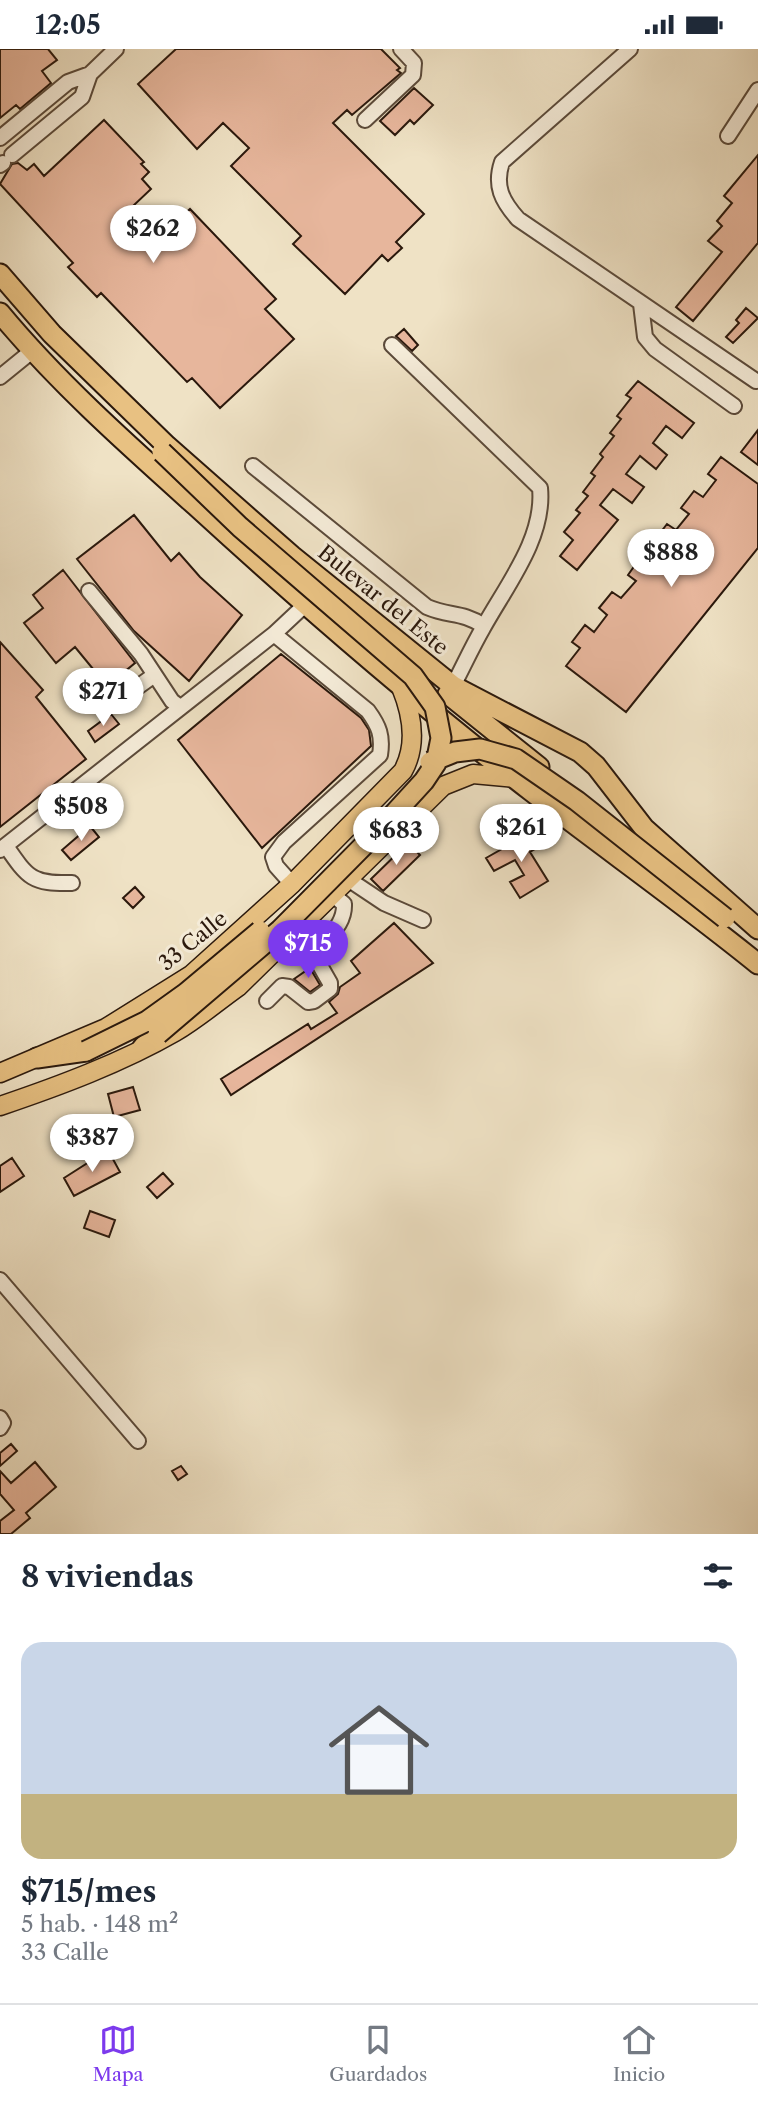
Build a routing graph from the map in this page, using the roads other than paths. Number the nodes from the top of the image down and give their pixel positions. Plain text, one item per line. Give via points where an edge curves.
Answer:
1 (116, 49) edge
2 (401, 49) edge
3 (631, 49) edge
4 (90, 74) junction
5 (758, 90) edge
6 (365, 120) dead end
7 (727, 136) dead end
8 (0, 138) edge
9 (5, 161) edge
10 (0, 274) edge
11 (641, 304) junction
12 (0, 313) edge
13 (392, 345) dead end
14 (32, 351) junction
15 (0, 377) edge
16 (756, 381) dead end
17 (734, 406) dead end
18 (142, 422) junction
19 (253, 466) dead end
20 (89, 591) dead end
21 (306, 604) junction
22 (484, 626) junction
23 (274, 634) junction
24 (412, 653) junction
25 (153, 676) junction
26 (453, 686) junction
27 (401, 687) junction
28 (132, 691) dead end
29 (180, 707) junction
30 (515, 778) junction
31 (391, 787) junction
32 (534, 793) junction
33 (415, 811) junction
34 (3, 848) edge
35 (348, 879) junction
36 (72, 883) dead end
37 (292, 884) junction
38 (332, 894) junction
39 (423, 920) dead end
40 (758, 929) edge
41 (758, 939) edge
42 (758, 964) edge
43 (267, 1001) dead end
44 (151, 1040) junction
45 (37, 1058) junction
46 (0, 1073) edge
47 (0, 1106) edge
48 (0, 1280) edge
49 (0, 1418) edge
50 (0, 1428) edge
51 (138, 1441) dead end

1 - 4 street
2 - 6 street via 414,64 413,75
3 - 11 street via 502,162 497,176 500,195 518,219
4 - 8 street via 68,82
4 - 9 street via 82,97
5 - 7 street
10 - 18 highway, Bulevar del Este via 52,334
11 - 16 street
11 - 17 street via 645,337 655,349
12 - 14 highway
13 - 22 street via 540,488 539,519 509,587
14 - 15 street
14 - 21 highway via 166,480
18 - 24 highway, Bulevar del Este via 292,556
18 - 44 highway, bridge via 163,452 231,519 413,675 435,707 442,738 436,763 424,781 381,828 280,930
19 - 22 street via 427,607 467,615
20 - 25 street via 141,654
21 - 23 street
21 - 27 highway
22 - 26 street
23 - 29 street
23 - 37 street via 368,711 383,740 380,755 284,842 274,857 275,866
24 - 26 highway, Bulevar del Este
24 - 32 highway via 431,680 540,767 542,776
25 - 28 street
25 - 29 street
26 - 40 highway, Bulevar del Este via 580,752 645,828
27 - 30 highway
27 - 31 main road, 33 Calle via 413,733 408,763
29 - 34 street
30 - 32 highway
30 - 33 main road via 463,776 443,786
31 - 33 main road
31 - 37 main road, 33 Calle
32 - 42 highway
33 - 35 main road
34 - 36 street via 41,883
35 - 38 main road
35 - 39 street
37 - 45 main road, 33 Calle via 219,951 152,1002
38 - 43 street via 344,904 344,915 341,925 325,936 314,955 330,989 308,1002 282,986
38 - 44 main road via 237,988 174,1033
41 - 45 highway, bridge via 524,763 493,751 455,752 420,770 261,930 186,993 147,1021 86,1051
44 - 47 main road via 64,1084
45 - 46 main road, 33 Calle
48 - 51 street
49 - 50 street

